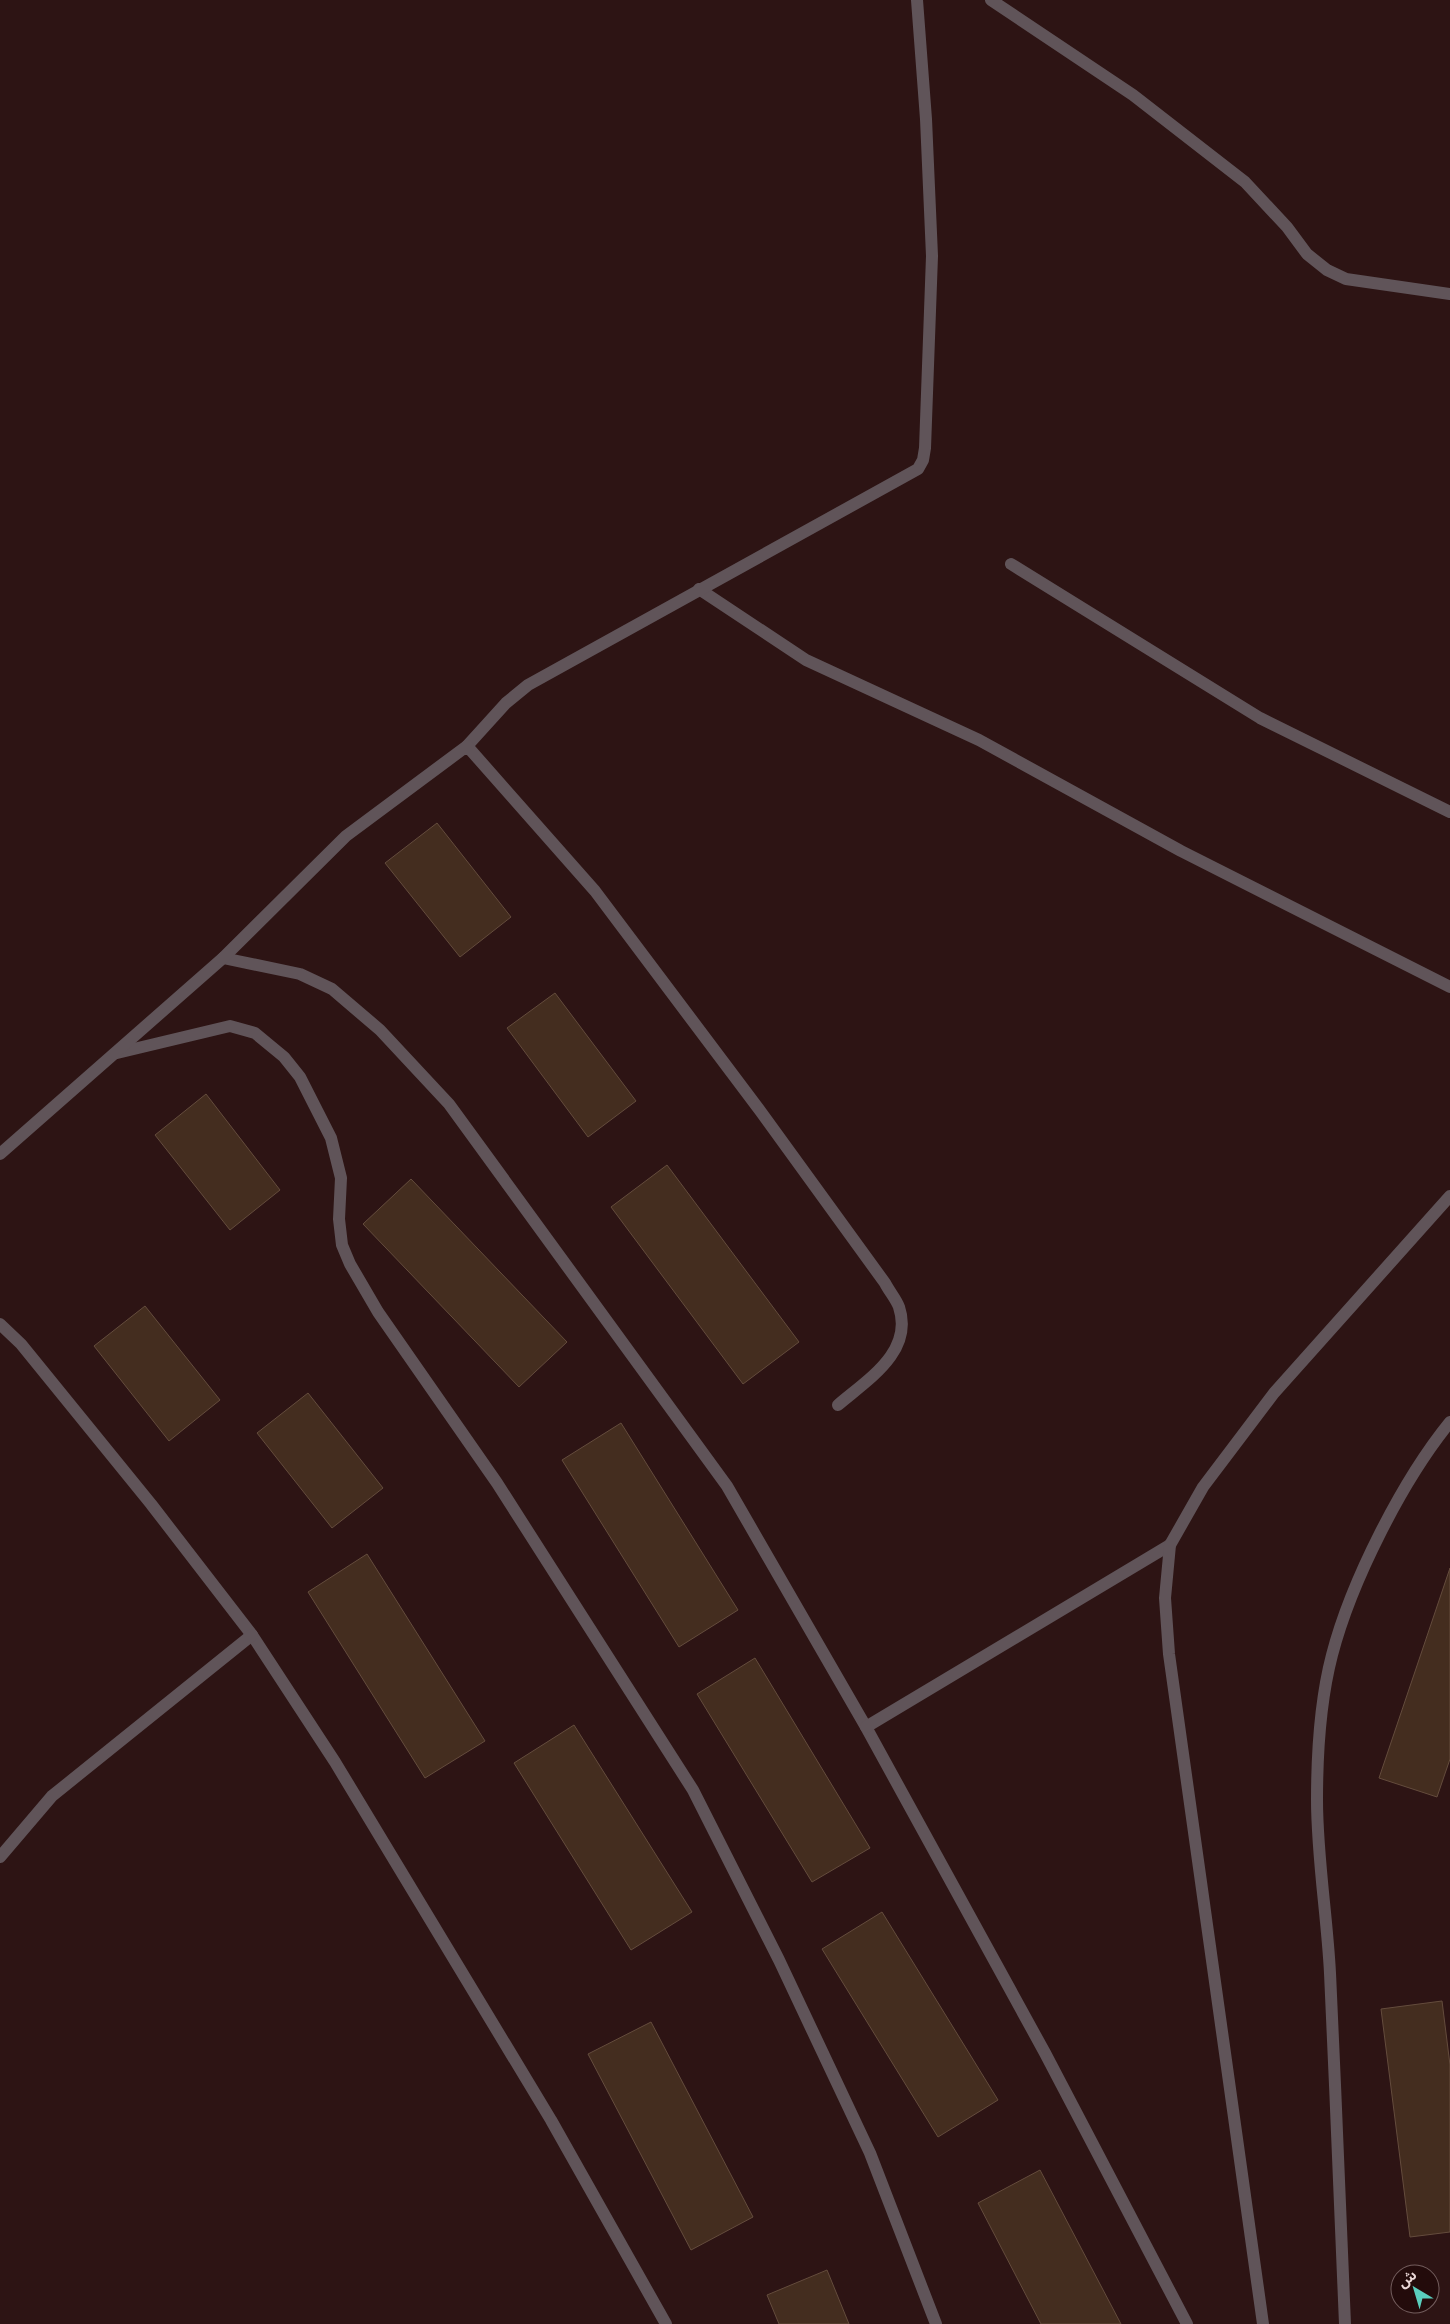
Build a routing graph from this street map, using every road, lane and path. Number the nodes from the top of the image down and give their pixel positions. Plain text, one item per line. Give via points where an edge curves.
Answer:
1 (917, 0) edge
2 (992, 0) edge
3 (1450, 294) edge
4 (1011, 564) dead end
5 (699, 589) junction
6 (467, 746) junction
7 (1450, 812) edge
8 (223, 958) junction
9 (1450, 987) edge
10 (117, 1054) junction
11 (0, 1154) edge
12 (1450, 1196) edge
13 (0, 1324) edge
14 (838, 1405) dead end
15 (1450, 1422) edge
16 (1170, 1545) junction
17 (252, 1635) junction
18 (866, 1727) junction
19 (0, 1857) edge
20 (666, 2324) edge
21 (936, 2324) edge
22 (1187, 2324) edge
23 (1263, 2324) edge
24 (1345, 2324) edge

1 - 5 street via 932,256 923,460 918,470 909,476
2 - 3 street via 1133,96 1245,182 1307,254 1327,270 1346,279
4 - 7 street via 1260,718
5 - 6 street via 528,685 506,703
5 - 9 street via 806,660 979,740 1181,852
6 - 8 street via 346,836
6 - 14 street via 594,891 761,1112 899,1307 899,1346 885,1364
8 - 10 street
8 - 18 street via 300,974 332,989 380,1030 449,1104 727,1486
10 - 11 street
10 - 21 street via 230,1026 255,1033 284,1057 300,1077 331,1138 341,1178 339,1219 342,1245 350,1264 378,1312 497,1483 693,1790 870,2153
12 - 16 street via 1274,1393 1203,1487
13 - 17 street via 21,1344 152,1504
15 - 24 street via 1399,1499 1358,1577 1332,1656 1319,1742 1317,1802 1329,1964
16 - 18 street
16 - 23 street via 1165,1598 1169,1654
17 - 19 street via 52,1796
17 - 20 street via 340,1771 551,2120
18 - 22 street via 1045,2053

